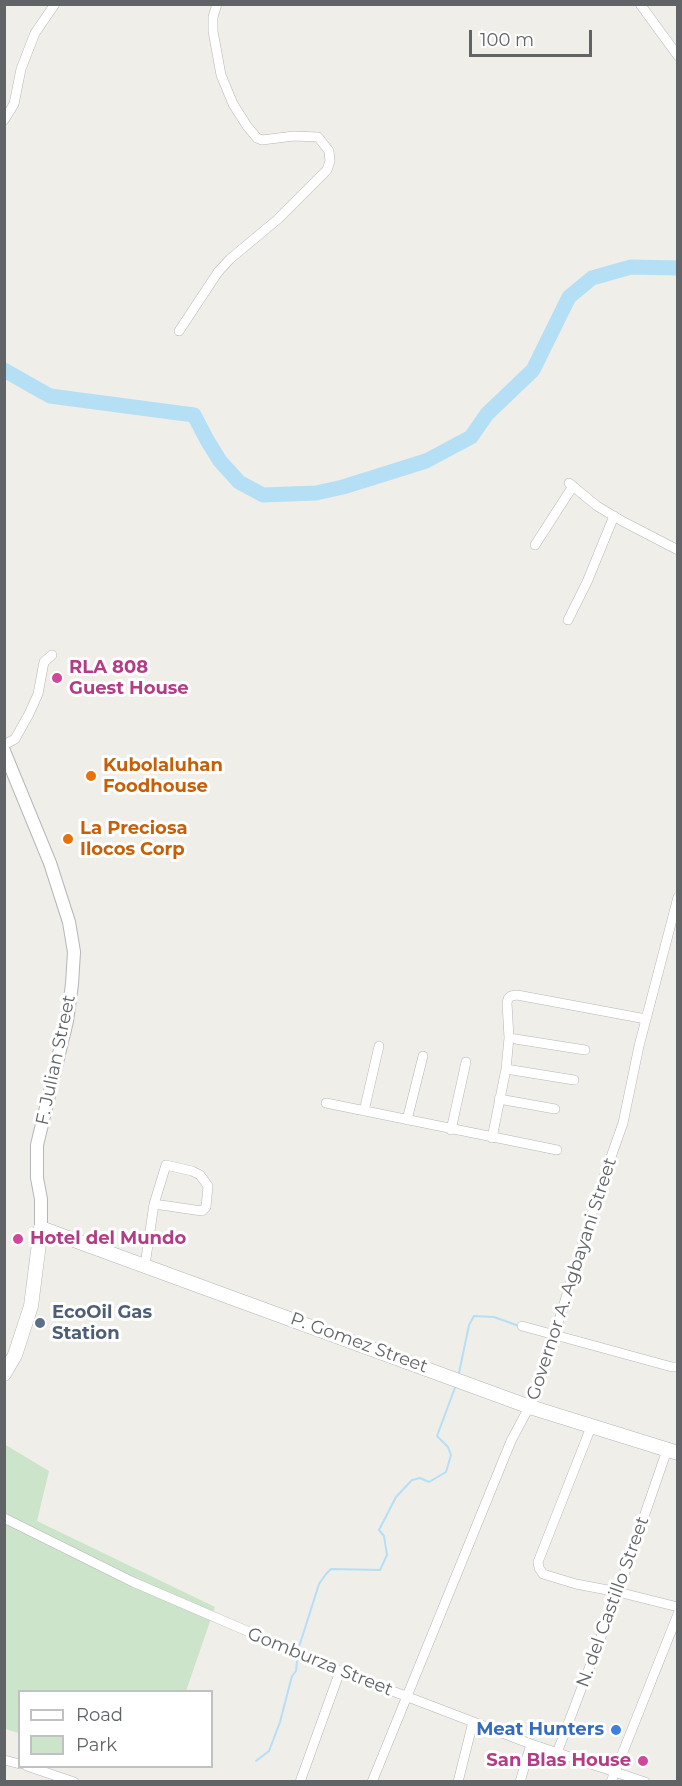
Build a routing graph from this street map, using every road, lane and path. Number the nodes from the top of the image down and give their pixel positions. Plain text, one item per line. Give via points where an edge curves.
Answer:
1 (55, 4) edge
2 (217, 4) edge
3 (640, 4) edge
4 (678, 56) edge
5 (4, 120) edge
6 (179, 330) dead end
7 (614, 516) junction
8 (535, 545) dead end
9 (678, 550) edge
10 (568, 620) dead end
11 (52, 655) dead end
12 (4, 745) edge
13 (4, 751) edge
14 (678, 897) edge
15 (646, 1019) junction
16 (509, 1038) junction
17 (379, 1046) dead end
18 (585, 1050) dead end
19 (423, 1056) dead end
20 (466, 1062) dead end
21 (506, 1069) junction
22 (574, 1080) dead end
23 (499, 1099) junction
24 (326, 1103) dead end
25 (555, 1109) dead end
26 (364, 1111) junction
27 (407, 1120) junction
28 (451, 1130) junction
29 (492, 1138) junction
30 (557, 1150) dead end
31 (154, 1204) junction
32 (42, 1228) junction
33 (146, 1265) junction
34 (522, 1326) dead end
35 (555, 1335) junction
36 (678, 1366) edge
37 (4, 1374) edge
38 (530, 1407) junction
39 (591, 1427) junction
40 (672, 1452) edge
41 (4, 1518) edge
42 (618, 1592) junction
43 (678, 1607) edge
44 (678, 1614) edge
45 (340, 1671) junction
46 (407, 1697) junction
47 (473, 1722) junction
48 (531, 1744) junction
49 (557, 1753) junction
50 (31, 1768) edge
51 (42, 1771) junction
52 (615, 1772) junction
53 (39, 1782) edge
54 (74, 1782) edge
55 (300, 1782) edge
56 (372, 1782) edge
57 (458, 1782) edge
58 (520, 1782) edge
59 (611, 1782) edge
60 (645, 1782) edge

1 - 5 street via 35,33 21,69 14,104
2 - 6 street via 213,31 219,65 227,92 247,126 262,140 318,137 324,142 330,161 327,170 278,219 218,272
3 - 4 street
7 - 8 street via 571,485
7 - 9 street
7 - 10 street
11 - 12 street via 44,662 38,694 29,714 15,739
13 - 32 street, F. Julian Street via 50,863 74,952 67,1021 37,1145
14 - 15 street, Governor A. Agbayani Street
15 - 16 street via 517,995 507,1003
15 - 35 street, Governor A. Agbayani Street via 623,1123
16 - 18 street
16 - 21 street
17 - 26 street
19 - 27 street
20 - 28 street
21 - 22 street
21 - 23 street
23 - 25 street
23 - 29 street
24 - 26 street
26 - 27 street
27 - 28 street
28 - 29 street
29 - 30 street
31 - 31 street via 202,1210 206,1207 208,1186 200,1175 166,1165
31 - 33 street
32 - 33 main road, P. Gomez Street
32 - 37 main road, F. Julian Street via 31,1306 15,1355
33 - 38 main road, P. Gomez Street
34 - 35 street
35 - 36 street
35 - 38 street, Governor A. Agbayani Street
38 - 39 main road, P. Gomez Street
38 - 46 street, Governor A. Agbayani Street via 511,1441
39 - 40 main road, P. Gomez Street
39 - 42 street via 537,1562 543,1574
40 - 42 street, N. del Castillo Street
41 - 45 street, Gomburza Street via 133,1582
42 - 43 street
42 - 49 street, N. del Castillo Street
44 - 52 street
45 - 46 street, Gomburza Street
45 - 55 street
46 - 47 street, Gomburza Street
46 - 56 street, Governor A. Agbayani Street
47 - 48 street, Gomburza Street
47 - 57 street
48 - 49 street, Gomburza Street
48 - 58 street
49 - 52 street, Gomburza Street
50 - 51 street
51 - 53 street
51 - 54 street
52 - 59 street
52 - 60 street, Gomburza Street

